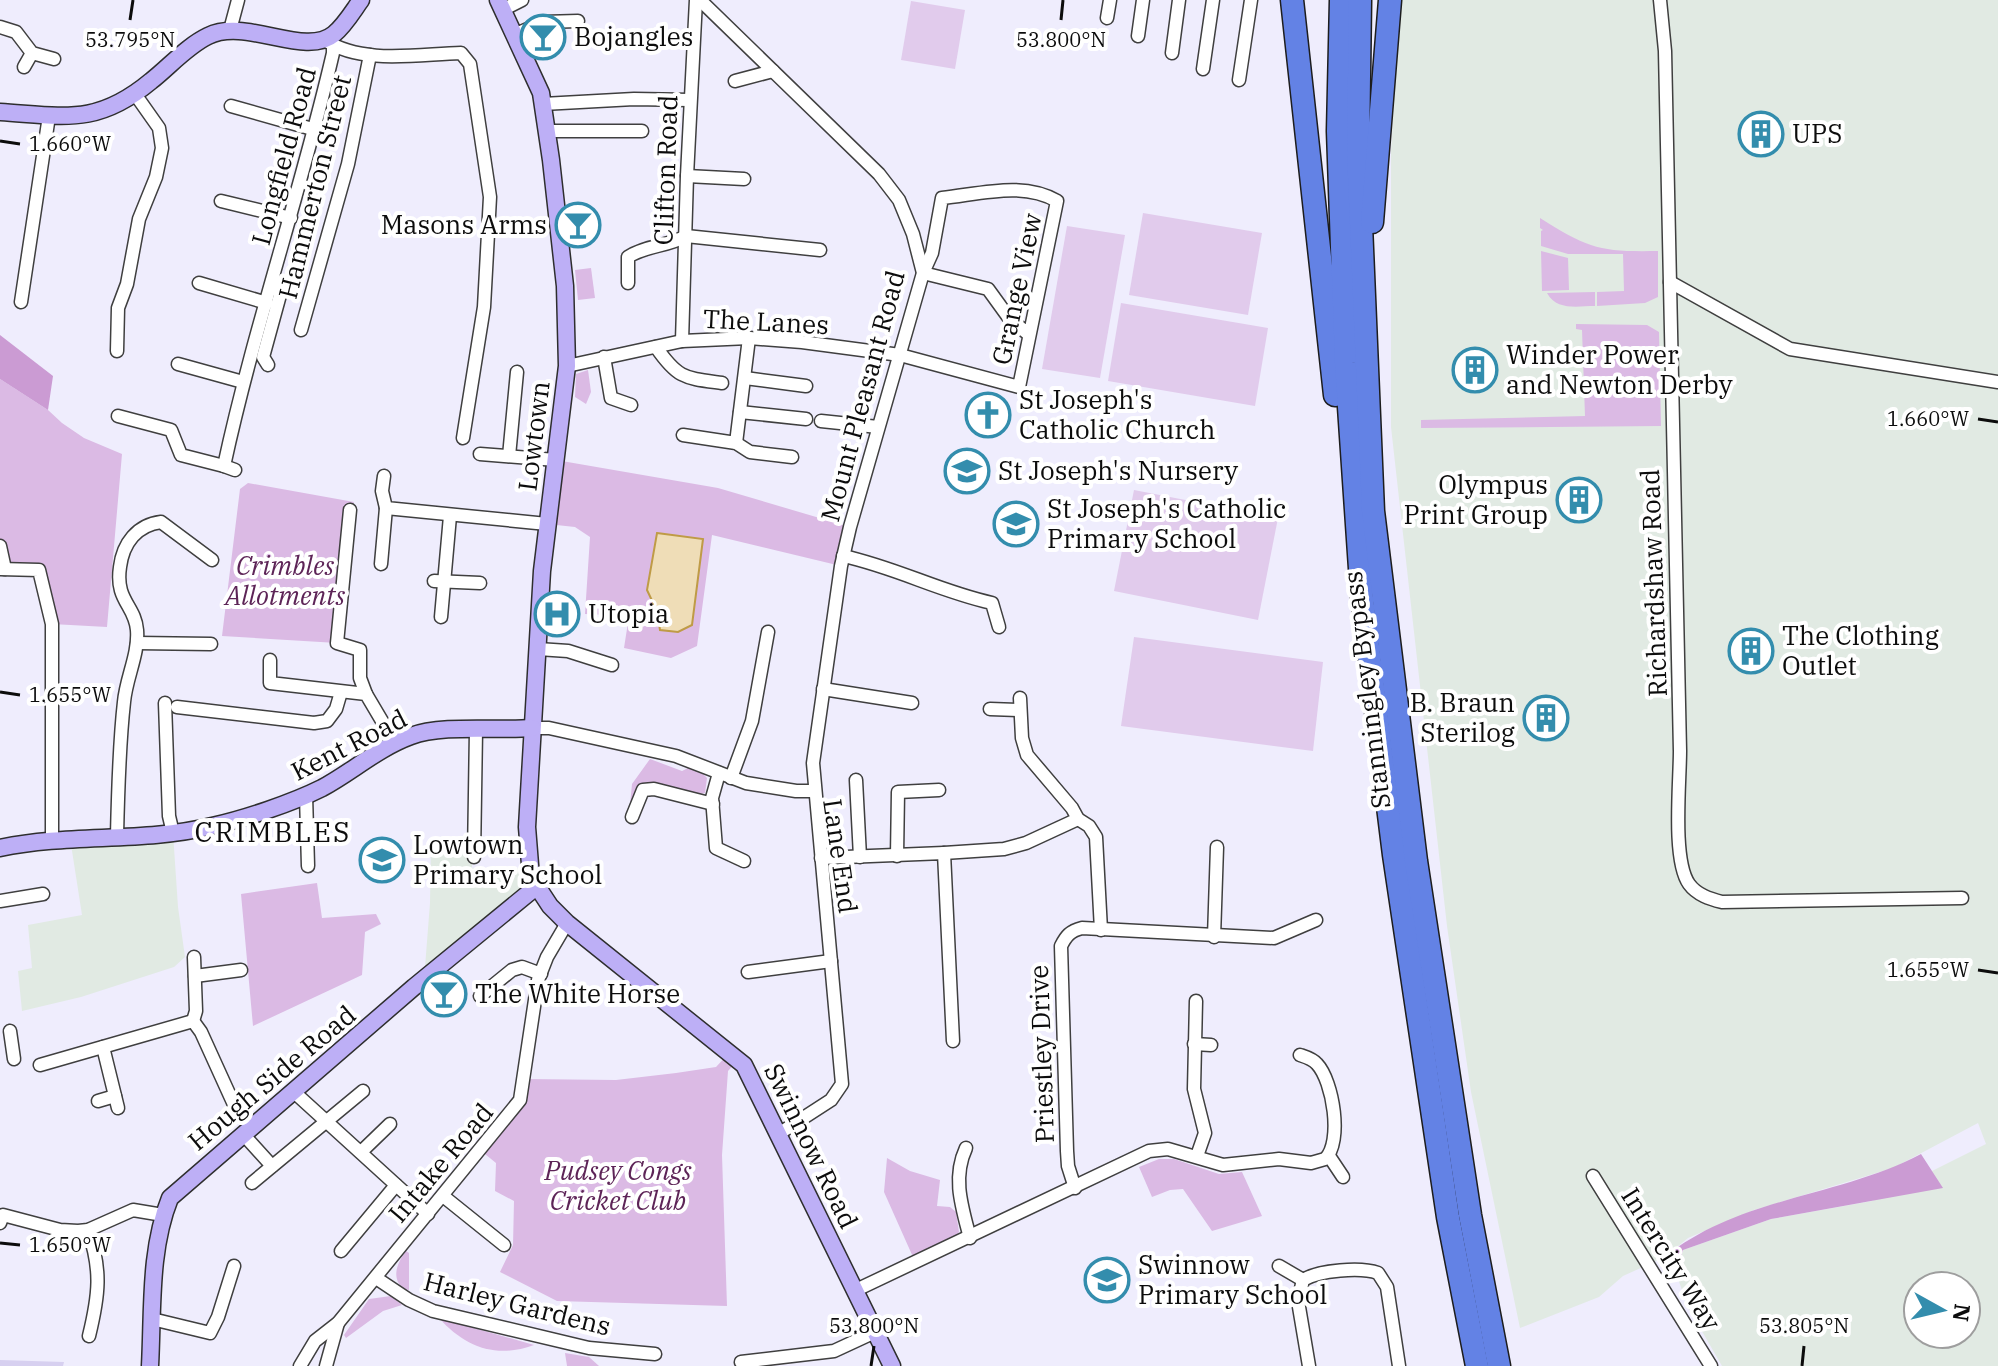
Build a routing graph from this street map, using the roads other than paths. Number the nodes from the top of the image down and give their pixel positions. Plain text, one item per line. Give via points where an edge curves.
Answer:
1 (238, 0) edge
2 (361, 0) edge
3 (522, 0) edge
4 (698, 0) edge
5 (1110, 0) edge
6 (1143, 0) edge
7 (1179, 0) edge
8 (1213, 0) edge
9 (1251, 0) edge
10 (1292, 0) edge
11 (1341, 0) edge
12 (1360, 0) edge
13 (1390, 0) edge
14 (1660, 0) edge
15 (500, 5) edge
16 (1107, 18) dead end
17 (578, 21) dead end
18 (0, 27) edge
19 (230, 30) junction
20 (514, 35) junction
21 (1138, 36) dead end
22 (329, 42) junction
23 (32, 53) junction
24 (1172, 53) dead end
25 (370, 55) junction
26 (54, 59) dead end
27 (24, 67) dead end
28 (1203, 69) dead end
29 (773, 71) junction
30 (1239, 80) dead end
31 (735, 81) dead end
32 (135, 94) junction
33 (690, 100) junction
34 (543, 104) junction
35 (231, 106) dead end
36 (0, 112) edge
37 (49, 116) junction
38 (316, 130) junction
39 (548, 131) junction
40 (642, 131) dead end
41 (687, 176) junction
42 (744, 179) dead end
43 (221, 201) dead end
44 (291, 218) junction
45 (686, 236) junction
46 (820, 250) dead end
47 (923, 273) junction
48 (274, 278) junction
49 (1670, 282) junction
50 (199, 283) dead end
51 (628, 283) dead end
52 (1362, 292) junction
53 (21, 302) dead end
54 (267, 303) junction
55 (301, 330) dead end
56 (1028, 334) junction
57 (749, 338) junction
58 (682, 341) junction
59 (656, 347) junction
60 (117, 351) dead end
61 (900, 355) junction
62 (604, 357) junction
63 (178, 364) dead end
64 (268, 365) dead end
65 (567, 366) junction
66 (517, 372) dead end
67 (745, 378) junction
68 (243, 382) junction
69 (1998, 382) edge
70 (722, 383) dead end
71 (806, 386) dead end
72 (1019, 387) joint
73 (631, 405) dead end
74 (740, 412) junction
75 (118, 416) dead end
76 (806, 419) dead end
77 (821, 421) dead end
78 (878, 427) junction
79 (683, 435) dead end
80 (463, 438) dead end
81 (736, 443) junction
82 (480, 454) dead end
83 (509, 456) junction
84 (792, 457) dead end
85 (554, 474) junction
86 (384, 476) dead end
87 (386, 508) junction
88 (350, 510) dead end
89 (450, 516) junction
90 (547, 524) junction
91 (0, 546) edge
92 (843, 556) junction
93 (212, 560) dead end
94 (381, 564) dead end
95 (2, 569) edge
96 (439, 581) junction
97 (480, 583) dead end
98 (1003, 592) dead end
99 (1362, 598) junction
100 (992, 603) junction
101 (441, 617) dead end
102 (999, 627) dead end
103 (768, 632) dead end
104 (137, 643) junction
105 (211, 644) dead end
106 (538, 649) junction
107 (270, 660) dead end
108 (612, 665) dead end
109 (823, 689) junction
110 (341, 692) junction
111 (366, 694) junction
112 (912, 703) dead end
113 (990, 709) dead end
114 (532, 728) junction
115 (476, 730) junction
116 (395, 743) junction
117 (725, 775) junction
118 (856, 780) dead end
119 (939, 790) dead end
120 (814, 791) junction
121 (306, 795) junction
122 (713, 804) junction
123 (632, 817) dead end
124 (1078, 819) junction
125 (173, 833) junction
126 (117, 836) junction
127 (52, 838) junction
128 (1217, 847) dead end
129 (0, 848) edge
130 (716, 848) junction
131 (944, 853) junction
132 (703, 855) dead end
133 (897, 856) junction
134 (474, 857) dead end
135 (860, 857) junction
136 (821, 858) junction
137 (744, 861) dead end
138 (308, 866) dead end
139 (536, 887) junction
140 (43, 894) dead end
141 (1962, 898) dead end
142 (6, 900) edge
143 (14, 914) dead end
144 (1316, 920) dead end
145 (567, 923) junction
146 (1101, 930) junction
147 (1214, 937) junction
148 (194, 957) dead end
149 (831, 961) junction
150 (241, 970) dead end
151 (748, 972) dead end
152 (541, 974) junction
153 (195, 976) junction
154 (480, 996) dead end
155 (1196, 1001) dead end
156 (193, 1021) junction
157 (7, 1039) edge
158 (953, 1041) dead end
159 (1194, 1044) junction
160 (1211, 1045) dead end
161 (103, 1047) junction
162 (1300, 1055) dead end
163 (14, 1059) dead end
164 (54, 1061) junction
165 (40, 1065) dead end
166 (59, 1075) dead end
167 (363, 1091) dead end
168 (294, 1092) junction
169 (98, 1101) dead end
170 (326, 1121) junction
171 (390, 1124) dead end
172 (248, 1130) junction
173 (780, 1133) junction
174 (966, 1148) dead end
175 (361, 1152) junction
176 (1197, 1156) junction
177 (1329, 1156) junction
178 (272, 1166) junction
179 (1593, 1176) dead end
180 (1343, 1177) dead end
181 (252, 1183) dead end
182 (396, 1185) junction
183 (1075, 1188) junction
184 (443, 1196) junction
185 (428, 1214) junction
186 (163, 1215) junction
187 (1470, 1215) junction
188 (1, 1217) edge
189 (88, 1230) junction
190 (970, 1238) junction
191 (504, 1245) dead end
192 (341, 1251) dead end
193 (234, 1266) dead end
194 (1279, 1266) dead end
195 (376, 1278) junction
196 (1303, 1280) junction
197 (854, 1291) junction
198 (152, 1319) junction
199 (338, 1323) junction
200 (875, 1332) junction
201 (89, 1336) dead end
202 (608, 1351) junction
203 (655, 1354) dead end
204 (741, 1362) dead end
205 (150, 1366) edge
206 (300, 1366) edge
207 (326, 1366) edge
208 (611, 1366) edge
209 (892, 1366) edge
210 (1309, 1366) edge
211 (1399, 1366) edge
212 (1477, 1366) edge
213 (1499, 1366) edge
214 (1513, 1366) edge
215 (1711, 1366) edge

1 - 19 street
2 - 22 street
3 - 15 street
4 - 29 street, Mount Pleasant Road
4 - 33 street, Clifton Road
5 - 16 street
6 - 21 street
7 - 24 street
8 - 28 street
9 - 30 street
10 - 99 highway via 1330,360
11 - 99 highway, Stanningley Bypass via 1338,131 1346,363
12 - 52 highway, Stanningley Bypass
13 - 52 highway
14 - 49 street, Richardshaw Road
15 - 20 street, Lowtown
17 - 20 street via 543,22
18 - 23 street via 16,32
19 - 22 street
19 - 32 street via 210,35
20 - 34 street, Lowtown
22 - 25 street
22 - 38 street, Longfield Road via 333,53
23 - 26 street
23 - 27 street
25 - 55 street, Hammerton Street via 348,164
25 - 80 street via 461,53 470,64 490,197 484,307
29 - 31 street
29 - 47 street, Mount Pleasant Road via 899,200
32 - 37 street via 96,113
32 - 60 street via 159,128 162,148 118,308
33 - 34 street
33 - 41 street, Clifton Road
34 - 39 street, Lowtown
35 - 38 street
36 - 37 street
37 - 53 street
38 - 44 street, Longfield Road
39 - 40 street
39 - 65 street, Lowtown via 565,286
41 - 42 street
41 - 45 street, Clifton Road
43 - 44 street
44 - 48 street, Longfield Road
45 - 46 street
45 - 51 street via 641,248 628,257
45 - 58 street, Clifton Road
47 - 56 street via 988,289
47 - 56 street, Grange View via 942,198 1022,189 1045,193 1057,201
47 - 61 street, Mount Pleasant Road
48 - 54 street, Longfield Road
48 - 64 street, Longfield Road via 280,295 263,357
49 - 69 street via 1790,349
49 - 141 street, Richardshaw Road via 1682,871 1691,886 1722,902
50 - 54 street
52 - 187 highway, Stanningley Bypass via 1373,511 1416,861
54 - 68 street, Longfield Road
56 - 72 street, Grange View
57 - 58 street, The Lanes
57 - 61 street, The Lanes
57 - 67 street
58 - 59 street, The Lanes
59 - 62 street, The Lanes
59 - 70 street via 684,378
61 - 72 street, The Lanes
61 - 78 street, Mount Pleasant Road
62 - 65 street, The Lanes
62 - 73 street via 611,398
63 - 68 street
65 - 85 street, Lowtown
66 - 83 street
67 - 71 street
67 - 74 street
68 - 75 street, Longfield Road via 229,468 181,455 171,430
74 - 76 street
74 - 81 street
77 - 78 street
78 - 92 street, Mount Pleasant Road
79 - 81 street
81 - 84 street via 750,452
82 - 83 street
83 - 85 street
85 - 90 street, Lowtown
86 - 87 street
87 - 89 street
87 - 94 street
88 - 111 street via 337,643 360,650
89 - 90 street
89 - 96 street via 453,557
90 - 106 street, Lowtown
91 - 95 street
92 - 100 street
92 - 109 street, Mount Pleasant Road
93 - 104 street via 161,522 145,524 131,536 120,565 120,595 137,627
95 - 127 street via 39,570 52,624
96 - 97 street
96 - 101 street
98 - 100 street
99 - 212 highway, Stanningley Bypass via 1443,1185
100 - 102 street
103 - 117 street via 752,721
104 - 105 street
104 - 126 street via 124,698
106 - 108 street via 568,651
106 - 114 street, Lowtown
107 - 110 street via 270,683
109 - 112 street
109 - 120 street, Mount Pleasant Road
110 - 111 street
110 - 125 street via 327,721 314,723 171,705
111 - 116 street
113 - 124 street via 1020,704 1027,755
114 - 115 street, Kent Road
114 - 117 street, Lane End via 655,750
114 - 139 street, Lowtown via 527,827 529,868
115 - 116 street, Kent Road via 432,731
115 - 134 street
116 - 121 street, Kent Road
117 - 120 street, Lane End via 785,790
117 - 122 street
118 - 135 street
119 - 133 street via 898,792
120 - 136 street, Lane End
121 - 125 street, Kent Road via 211,827
121 - 138 street
122 - 123 street via 643,790
122 - 130 street
124 - 131 street via 1015,846
124 - 146 street via 1096,837
125 - 126 street, Kent Road
126 - 127 street, Kent Road
127 - 129 street, Kent Road
128 - 147 street
130 - 132 street
130 - 137 street
131 - 133 street
131 - 158 street
133 - 135 street
135 - 136 street
136 - 149 street, Lane End
139 - 145 street, Swinnow Road
139 - 168 street, Hough Side Road
140 - 142 street
142 - 143 street
144 - 147 street, Priestley Drive via 1274,938
145 - 152 street, Intake Road
145 - 173 street, Swinnow Road via 744,1065
146 - 147 street, Priestley Drive
146 - 183 street, Priestley Drive via 1075,930 1061,946 1068,1166
148 - 153 street
149 - 151 street
149 - 173 street, Lane End via 842,1084 831,1100
150 - 153 street
152 - 154 street via 522,967 512,970
152 - 184 street, Intake Road via 520,1100
153 - 156 street
155 - 159 street
156 - 161 street
156 - 172 street
157 - 163 street
159 - 160 street
159 - 176 street via 1194,1089 1205,1133
161 - 164 street
161 - 169 street via 117,1102
162 - 177 street via 1318,1065 1324,1077 1336,1135
164 - 165 street
164 - 166 street
167 - 170 street
168 - 170 street
168 - 172 street, Hough Side Road
170 - 175 street
170 - 178 street
171 - 175 street
172 - 178 street
172 - 186 street, Hough Side Road via 170,1198
173 - 197 street, Swinnow Road
174 - 190 street via 958,1172 959,1197
175 - 182 street
176 - 177 street via 1233,1166 1279,1159 1311,1163
176 - 183 street via 1158,1149
177 - 180 street
178 - 181 street
179 - 215 street, Intercity Way
182 - 185 street
182 - 192 street
183 - 190 street
184 - 185 street, Intake Road
184 - 191 street
185 - 195 street, Intake Road
186 - 189 street via 133,1210
186 - 198 street, Hough Side Road
187 - 213 highway, Stanningley Bypass
187 - 214 highway
188 - 189 street via 60,1230
189 - 201 street via 98,1256 99,1281
190 - 197 street
193 - 198 street via 210,1333
194 - 196 street
195 - 199 street, Intake Road
195 - 202 street, Harley Gardens via 433,1311
196 - 210 street via 1298,1301
196 - 211 street via 1360,1269 1378,1273 1387,1287
197 - 200 street, Swinnow Road
198 - 205 street, Hough Side Road
199 - 206 street, Intake Road via 315,1341
199 - 207 street
200 - 204 street via 834,1351
200 - 209 street, Swinnow Road
202 - 203 street, Harley Gardens
202 - 208 street

